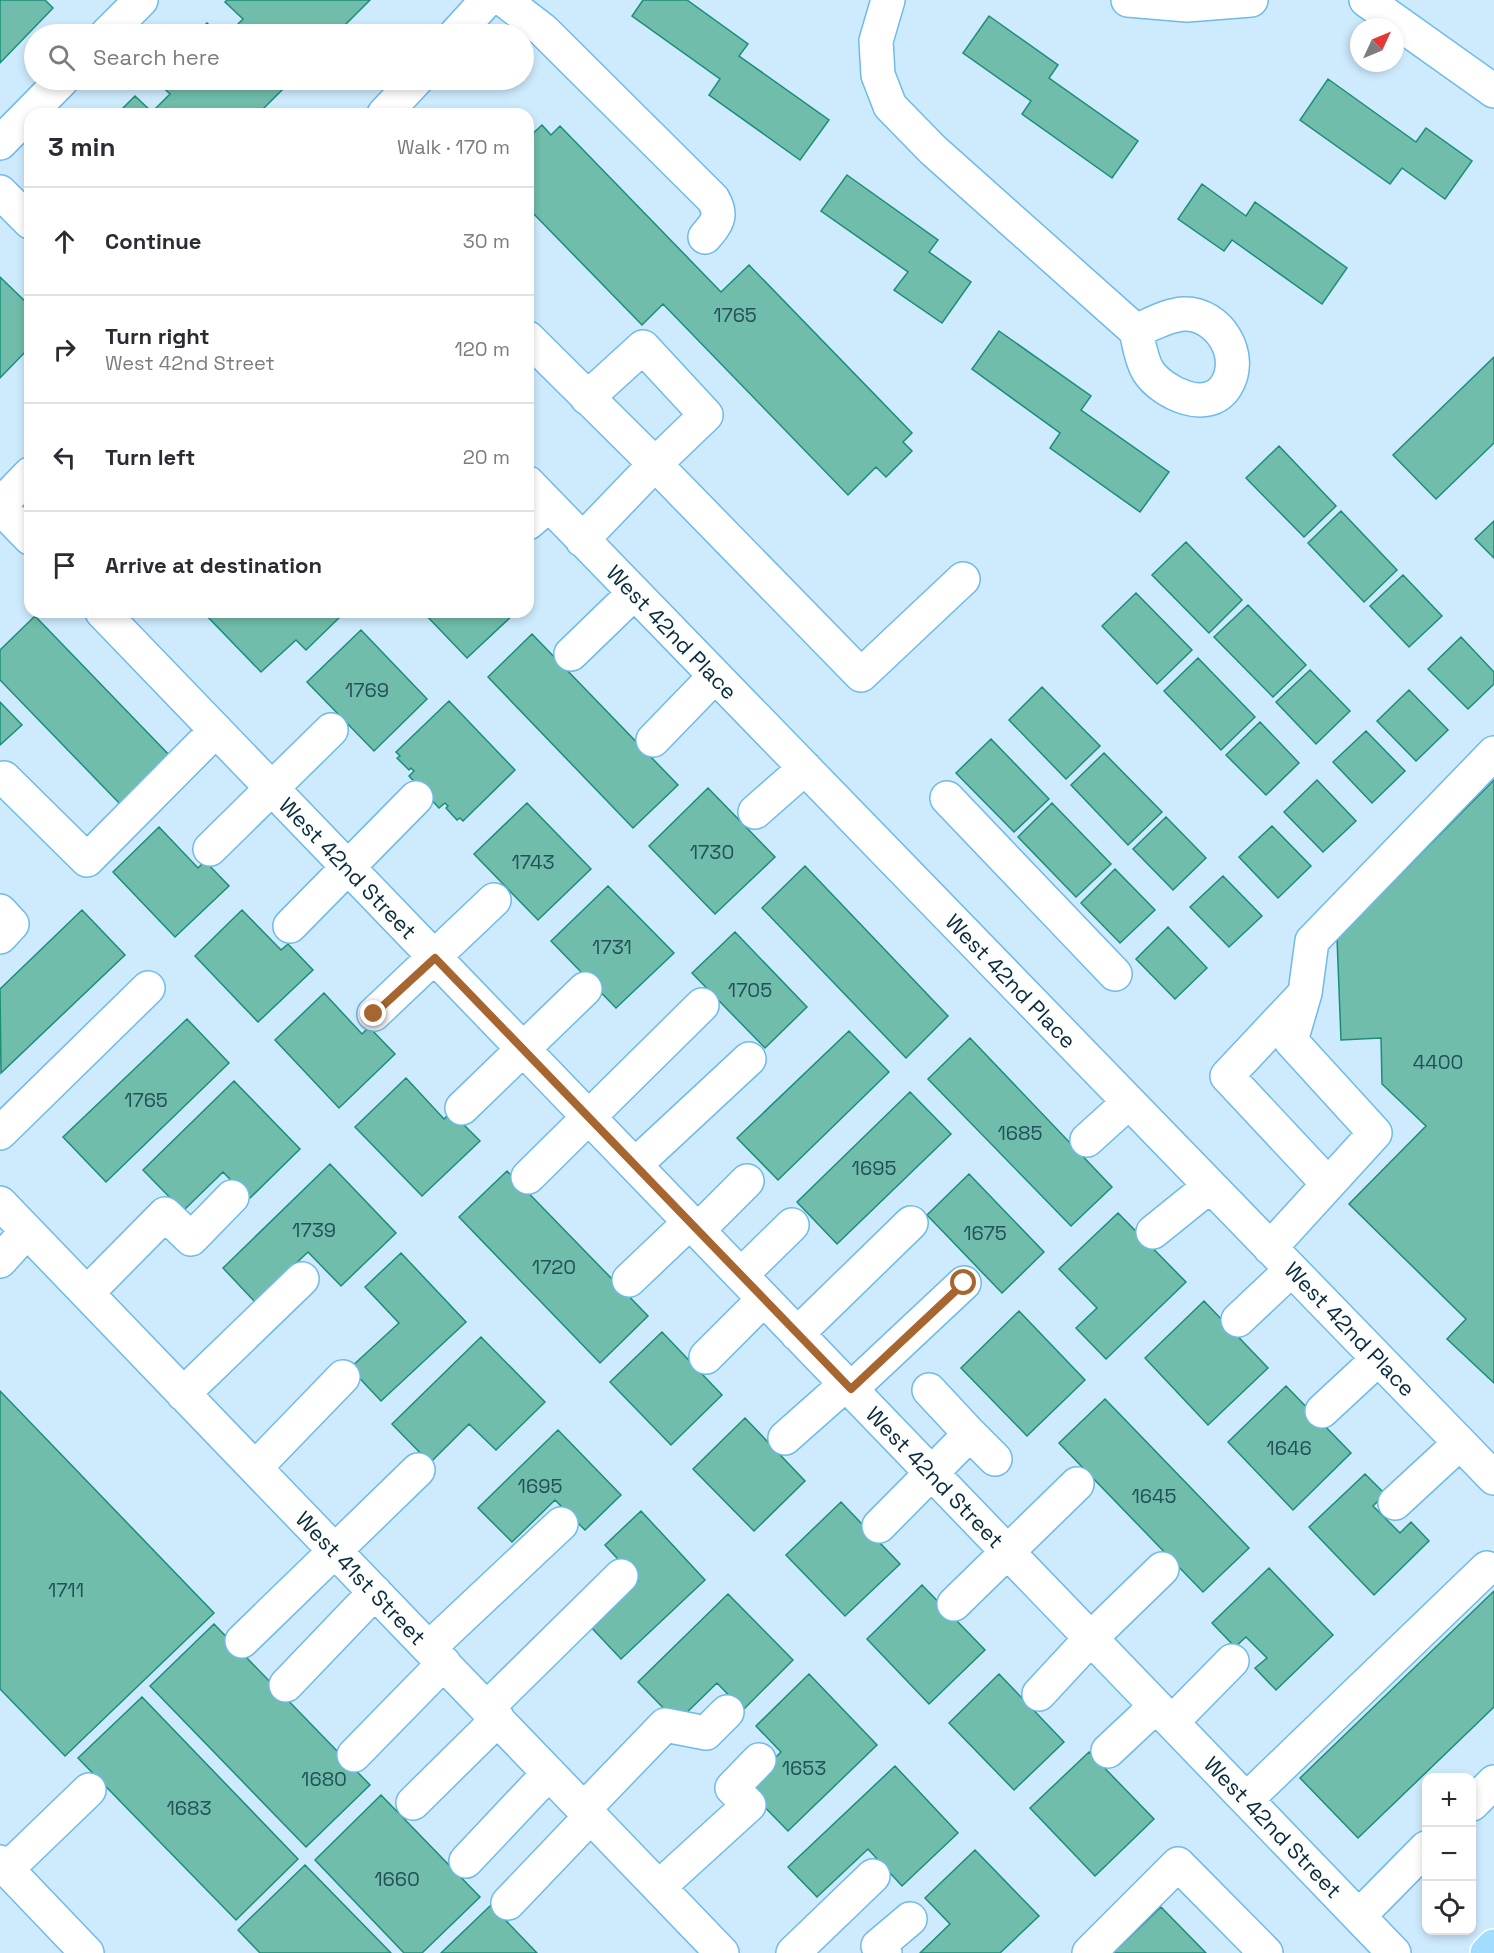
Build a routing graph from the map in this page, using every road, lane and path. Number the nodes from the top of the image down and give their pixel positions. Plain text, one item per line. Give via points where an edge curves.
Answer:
1 (141, 0) edge
2 (487, 0) edge
3 (504, 0) edge
4 (888, 0) edge
5 (1128, 0) edge
6 (1251, 0) edge
7 (1366, 0) edge
8 (117, 24) edge
9 (465, 24) edge
10 (52, 90) edge
11 (407, 90) edge
12 (1494, 91) edge
13 (34, 108) edge
14 (390, 108) edge
15 (24, 119) edge
16 (0, 143) edge
17 (0, 192) edge
18 (24, 216) edge
19 (705, 237) dead end
20 (1136, 331) dead end
21 (534, 344) edge
22 (587, 398) junction
23 (655, 465) junction
24 (24, 480) edge
25 (535, 504) edge
26 (0, 506) edge
27 (24, 532) edge
28 (582, 540) junction
29 (963, 579) dead end
30 (634, 593) junction
31 (108, 618) edge
32 (571, 654) dead end
33 (715, 676) junction
34 (216, 730) junction
35 (331, 730) dead end
36 (653, 740) dead end
37 (1494, 753) edge
38 (805, 768) junction
39 (4, 778) dead end
40 (272, 789) junction
41 (416, 798) dead end
42 (947, 798) dead end
43 (755, 812) dead end
44 (210, 849) dead end
45 (349, 868) junction
46 (494, 900) dead end
47 (0, 911) edge
48 (290, 926) dead end
49 (0, 937) edge
50 (435, 958) junction
51 (1114, 974) dead end
52 (148, 988) dead end
53 (585, 989) dead end
54 (1305, 993) junction
55 (702, 1005) dead end
56 (374, 1014) dead end
57 (522, 1048) junction
58 (749, 1059) dead end
59 (1129, 1102) junction
60 (462, 1108) dead end
61 (590, 1118) junction
62 (0, 1133) edge
63 (1088, 1140) dead end
64 (635, 1166) junction
65 (528, 1177) dead end
66 (747, 1181) dead end
67 (1328, 1184) junction
68 (1210, 1186) junction
69 (232, 1197) dead end
70 (0, 1203) edge
71 (910, 1223) dead end
72 (792, 1225) dead end
73 (694, 1226) junction
74 (27, 1232) junction
75 (1154, 1232) dead end
76 (1281, 1259) junction
77 (0, 1261) edge
78 (741, 1275) junction
79 (302, 1279) dead end
80 (629, 1280) dead end
81 (964, 1283) dead end
82 (87, 1293) junction
83 (764, 1299) junction
84 (1238, 1320) dead end
85 (797, 1334) junction
86 (706, 1357) dead end
87 (1378, 1359) junction
88 (343, 1377) dead end
89 (848, 1387) junction
90 (929, 1390) dead end
91 (183, 1394) junction
92 (1322, 1411) dead end
93 (970, 1434) junction
94 (785, 1438) dead end
95 (1460, 1443) junction
96 (995, 1459) dead end
97 (255, 1468) junction
98 (418, 1470) dead end
99 (932, 1473) junction
100 (1494, 1478) edge
101 (1077, 1484) dead end
102 (1395, 1503) dead end
103 (561, 1524) dead end
104 (879, 1526) dead end
105 (335, 1552) junction
106 (1008, 1552) junction
107 (1487, 1568) dead end
108 (1162, 1569) dead end
109 (621, 1576) dead end
110 (375, 1592) junction
111 (954, 1604) dead end
112 (1090, 1638) junction
113 (242, 1641) dead end
114 (437, 1655) junction
115 (1232, 1661) dead end
116 (286, 1685) dead end
117 (1039, 1694) dead end
118 (727, 1712) dead end
119 (493, 1713) junction
120 (1164, 1714) junction
121 (1108, 1751) dead end
122 (354, 1755) dead end
123 (759, 1760) dead end
124 (549, 1773) junction
125 (1494, 1782) edge
126 (88, 1790) dead end
127 (1247, 1799) junction
128 (1476, 1800) edge
129 (413, 1803) dead end
130 (588, 1812) junction
131 (1422, 1852) edge
132 (466, 1861) dead end
133 (3, 1866) edge
134 (873, 1876) dead end
135 (659, 1887) junction
136 (508, 1904) dead end
137 (1359, 1916) junction
138 (910, 1918) dead end
139 (1494, 1946) edge
140 (87, 1953) edge
141 (722, 1953) edge
142 (793, 1953) edge
143 (885, 1953) edge
144 (1089, 1953) edge
145 (1266, 1953) edge
146 (1394, 1953) edge
147 (1487, 1953) edge

1 - 8 street
2 - 9 street
3 - 19 street via 543,30 713,199 720,210 718,222
4 - 20 street via 876,41 879,75 890,106 933,150
5 - 6 street via 1187,4
7 - 12 street
10 - 13 street
11 - 14 street
15 - 16 street
17 - 18 street
21 - 22 street
22 - 23 street
22 - 23 street via 643,347 706,415
23 - 28 street
23 - 29 street via 861,675
24 - 26 street
25 - 28 street, West 42nd Place
26 - 27 street
28 - 30 street, West 42nd Place
30 - 32 street
30 - 33 street, West 42nd Place
31 - 34 street, West 42nd Street
33 - 36 street
33 - 38 street, West 42nd Place
34 - 39 street via 87,860
34 - 40 street, West 42nd Street
35 - 40 street
37 - 54 street via 1312,941
38 - 43 street
38 - 59 street, West 42nd Place
40 - 44 street
40 - 45 street, West 42nd Street
41 - 45 street
42 - 51 street
45 - 48 street
45 - 50 street, West 42nd Street
46 - 50 street
47 - 49 street via 12,924
50 - 56 street
50 - 57 street, West 42nd Street
52 - 62 street
53 - 57 street
54 - 67 street via 1291,1041 1376,1133
54 - 67 street via 1227,1076
55 - 61 street
57 - 60 street
57 - 61 street, West 42nd Street
58 - 64 street
59 - 63 street
59 - 68 street, West 42nd Place
61 - 64 street, West 42nd Street
61 - 65 street
64 - 73 street, West 42nd Street
66 - 73 street
67 - 76 street
68 - 75 street
68 - 76 street, West 42nd Place
69 - 82 street via 191,1239 165,1214
70 - 74 street, West 41st Street
71 - 85 street
72 - 78 street
73 - 78 street, West 42nd Street
73 - 80 street
74 - 77 street
74 - 82 street, West 41st Street
76 - 84 street
76 - 87 street, West 42nd Place
78 - 83 street, West 42nd Street
79 - 91 street
81 - 89 street
82 - 91 street, West 41st Street
83 - 85 street, West 42nd Street
83 - 86 street
85 - 89 street, West 42nd Street
87 - 92 street
87 - 95 street, West 42nd Place
88 - 97 street
89 - 94 street
89 - 99 street, West 42nd Street
90 - 93 street
91 - 97 street, West 41st Street
93 - 96 street
93 - 99 street
95 - 100 street, West 42nd Place
95 - 102 street
97 - 105 street, West 41st Street
98 - 105 street
99 - 104 street
99 - 106 street, West 42nd Street
101 - 106 street
103 - 114 street
105 - 110 street, West 41st Street
105 - 113 street
106 - 111 street
106 - 112 street, West 42nd Street
107 - 127 street
108 - 112 street
109 - 119 street
110 - 114 street, West 41st Street
110 - 116 street
112 - 117 street
112 - 120 street, West 42nd Street
114 - 119 street, West 41st Street
114 - 122 street
115 - 120 street
118 - 130 street via 706,1733 665,1725
119 - 124 street, West 41st Street
119 - 129 street
120 - 121 street
120 - 127 street, West 42nd Street
123 - 135 street via 732,1788 749,1805
124 - 130 street, West 41st Street
124 - 132 street
125 - 128 street
126 - 133 street
127 - 137 street, West 42nd Street
130 - 135 street, West 41st Street
130 - 136 street
131 - 137 street
133 - 140 street
134 - 142 street
135 - 141 street, West 41st Street
137 - 146 street, West 42nd Street
138 - 143 street via 878,1946
139 - 147 main road
144 - 145 street via 1178,1864

